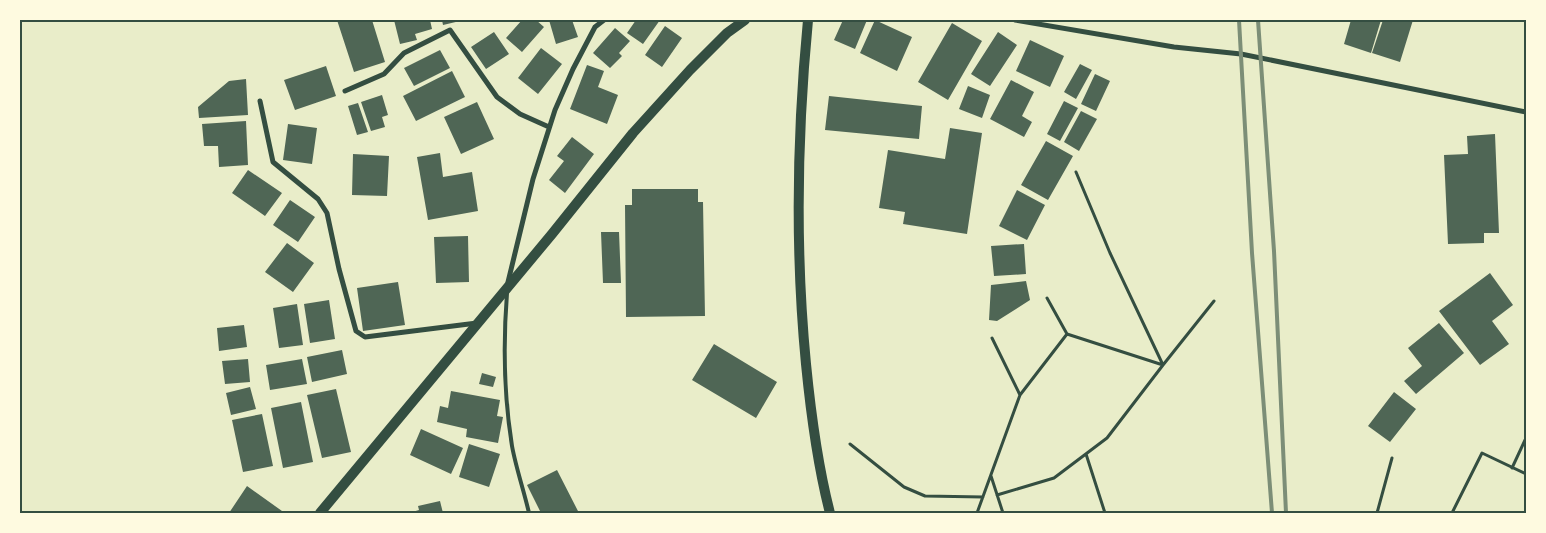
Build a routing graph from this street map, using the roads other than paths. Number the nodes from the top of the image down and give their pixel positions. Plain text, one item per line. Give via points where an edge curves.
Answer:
1 (604, 20) edge
2 (745, 20) edge
3 (808, 20) edge
4 (1015, 20) edge
5 (345, 91) dead end
6 (260, 100) dead end
7 (1526, 112) edge
8 (549, 127) junction
9 (507, 288) junction
10 (478, 323) junction
11 (320, 513) edge
12 (529, 513) edge
13 (830, 513) edge

1 - 8 street via 596,27 574,69
2 - 9 main road via 727,32 633,133
3 - 13 main road via 800,131 798,222 802,322 814,445
4 - 7 street via 1174,47 1241,54
5 - 8 street via 384,74 404,53 450,30 497,97 520,114
6 - 10 street via 273,162 318,199 327,213 356,331 365,337
8 - 9 street
9 - 10 main road
9 - 12 lane via 504,336 507,405 513,447
10 - 11 main road

